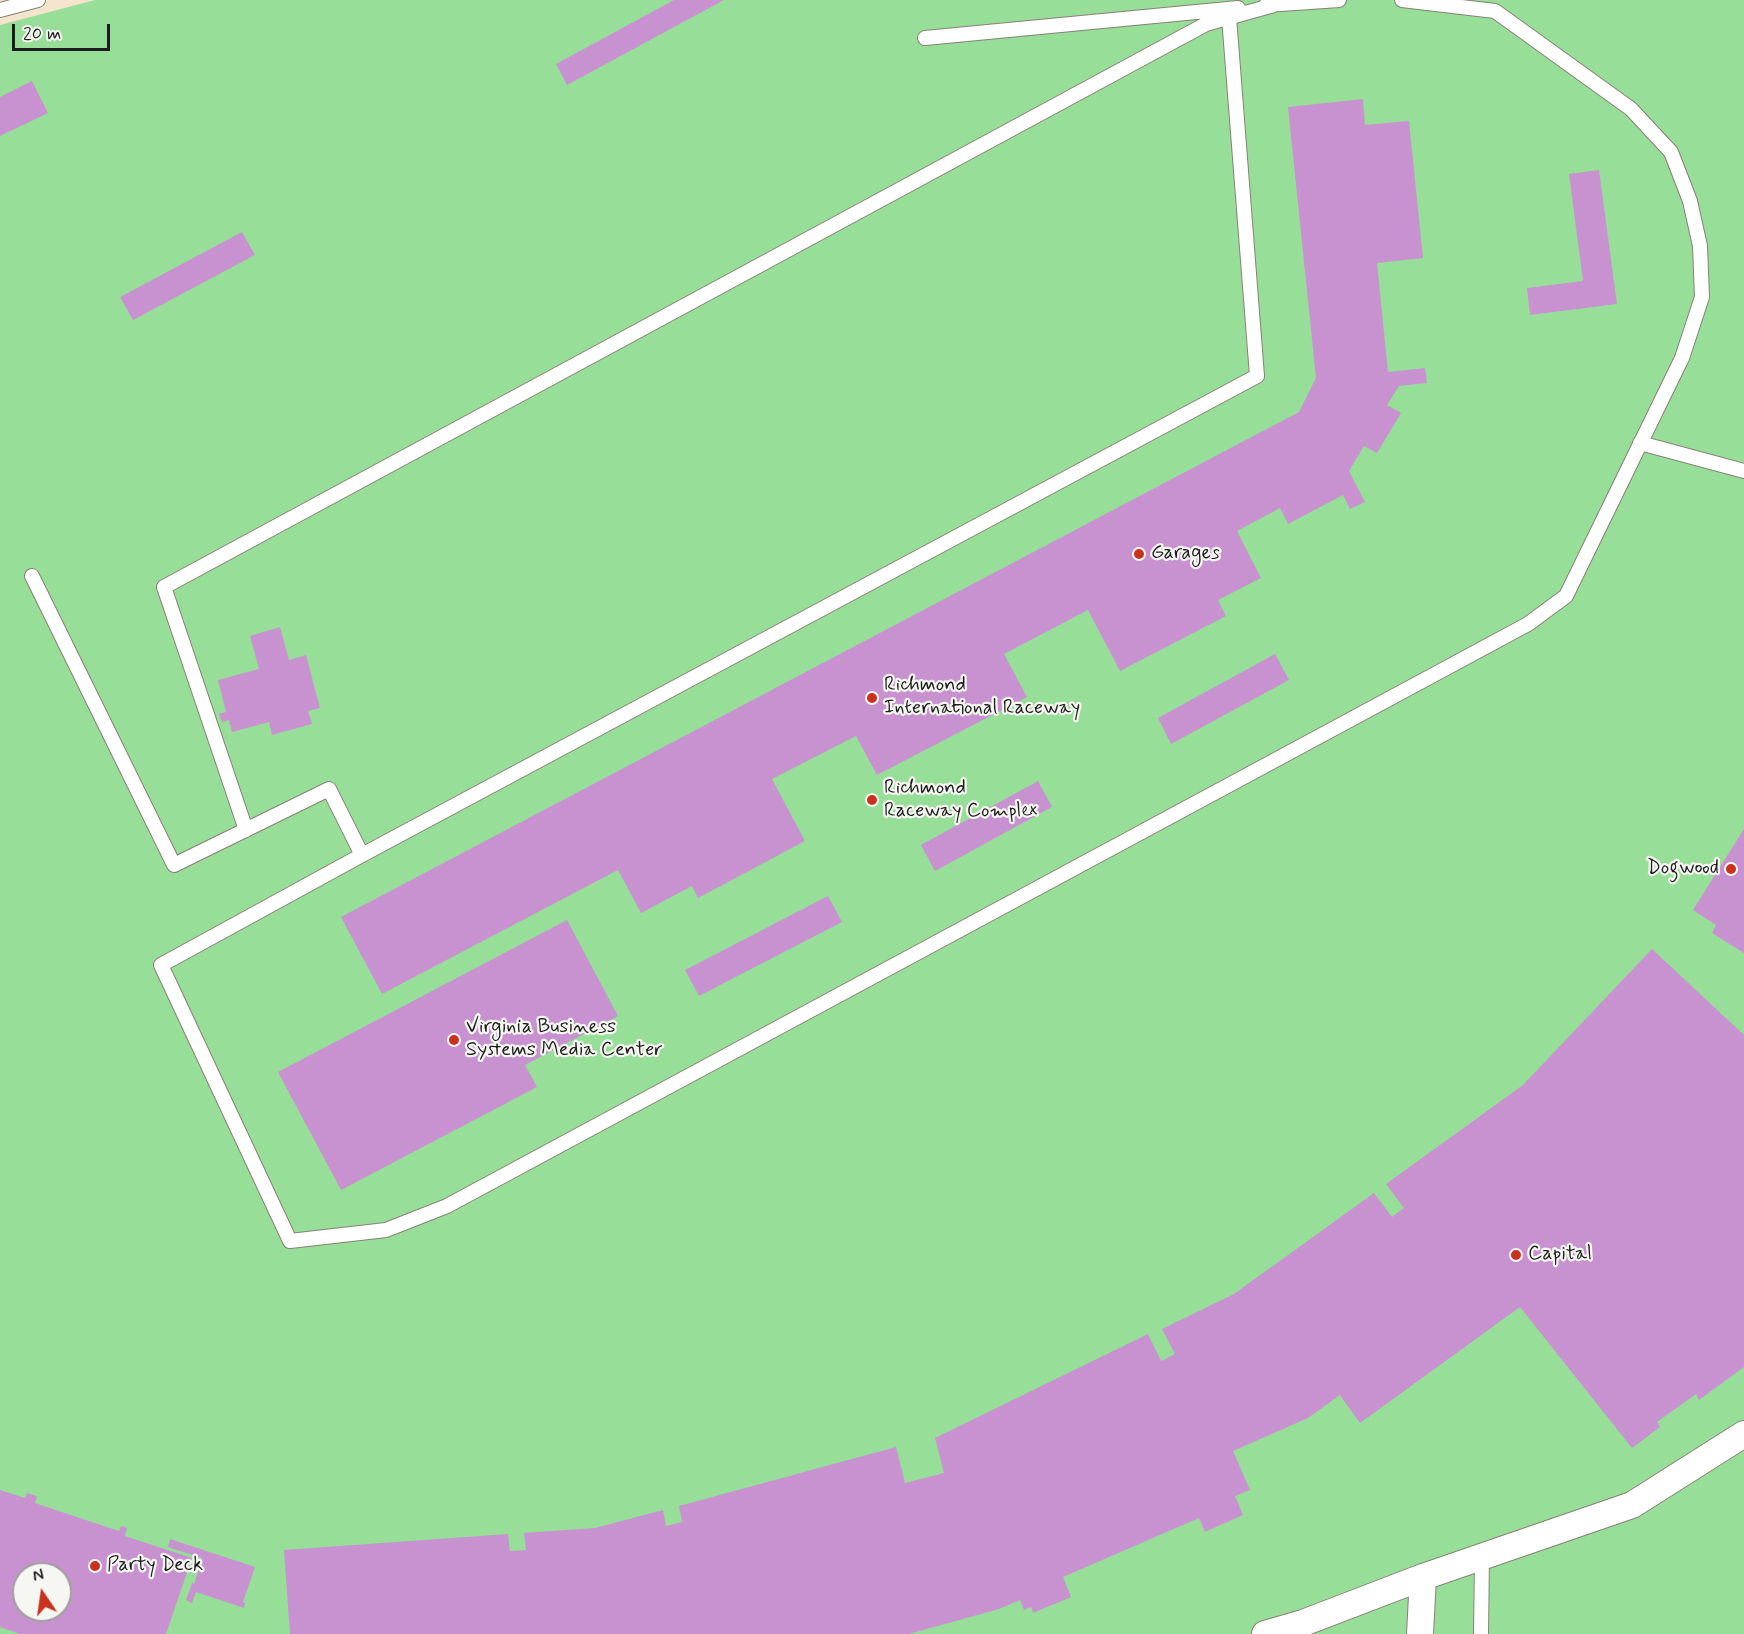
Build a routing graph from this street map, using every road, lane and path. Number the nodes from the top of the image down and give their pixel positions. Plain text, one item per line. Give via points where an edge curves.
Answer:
1 (38, 0) edge
2 (1339, 0) edge
3 (1402, 0) edge
4 (1274, 5) junction
5 (0, 10) edge
6 (1229, 17) junction
7 (925, 38) dead end
8 (1640, 443) junction
9 (1744, 471) edge
10 (32, 576) dead end
11 (246, 830) junction
12 (362, 855) junction
13 (1744, 1434) edge
14 (1482, 1557) junction
15 (1423, 1577) junction
16 (1265, 1634) edge
17 (1420, 1634) edge
18 (1481, 1634) edge

1 - 5 lane
2 - 4 lane
3 - 8 lane via 1495,11 1631,109 1671,152 1690,201 1700,246 1702,297 1682,358
4 - 6 lane
4 - 7 lane
6 - 11 lane via 1206,24 164,587
6 - 12 lane via 1257,376
8 - 9 lane
8 - 12 lane via 1566,596 1528,624 447,1206 386,1230 290,1241 161,965
10 - 11 lane via 174,865
11 - 12 lane via 329,789
13 - 14 street via 1632,1505
14 - 15 street
14 - 18 lane
15 - 16 street
15 - 17 street

